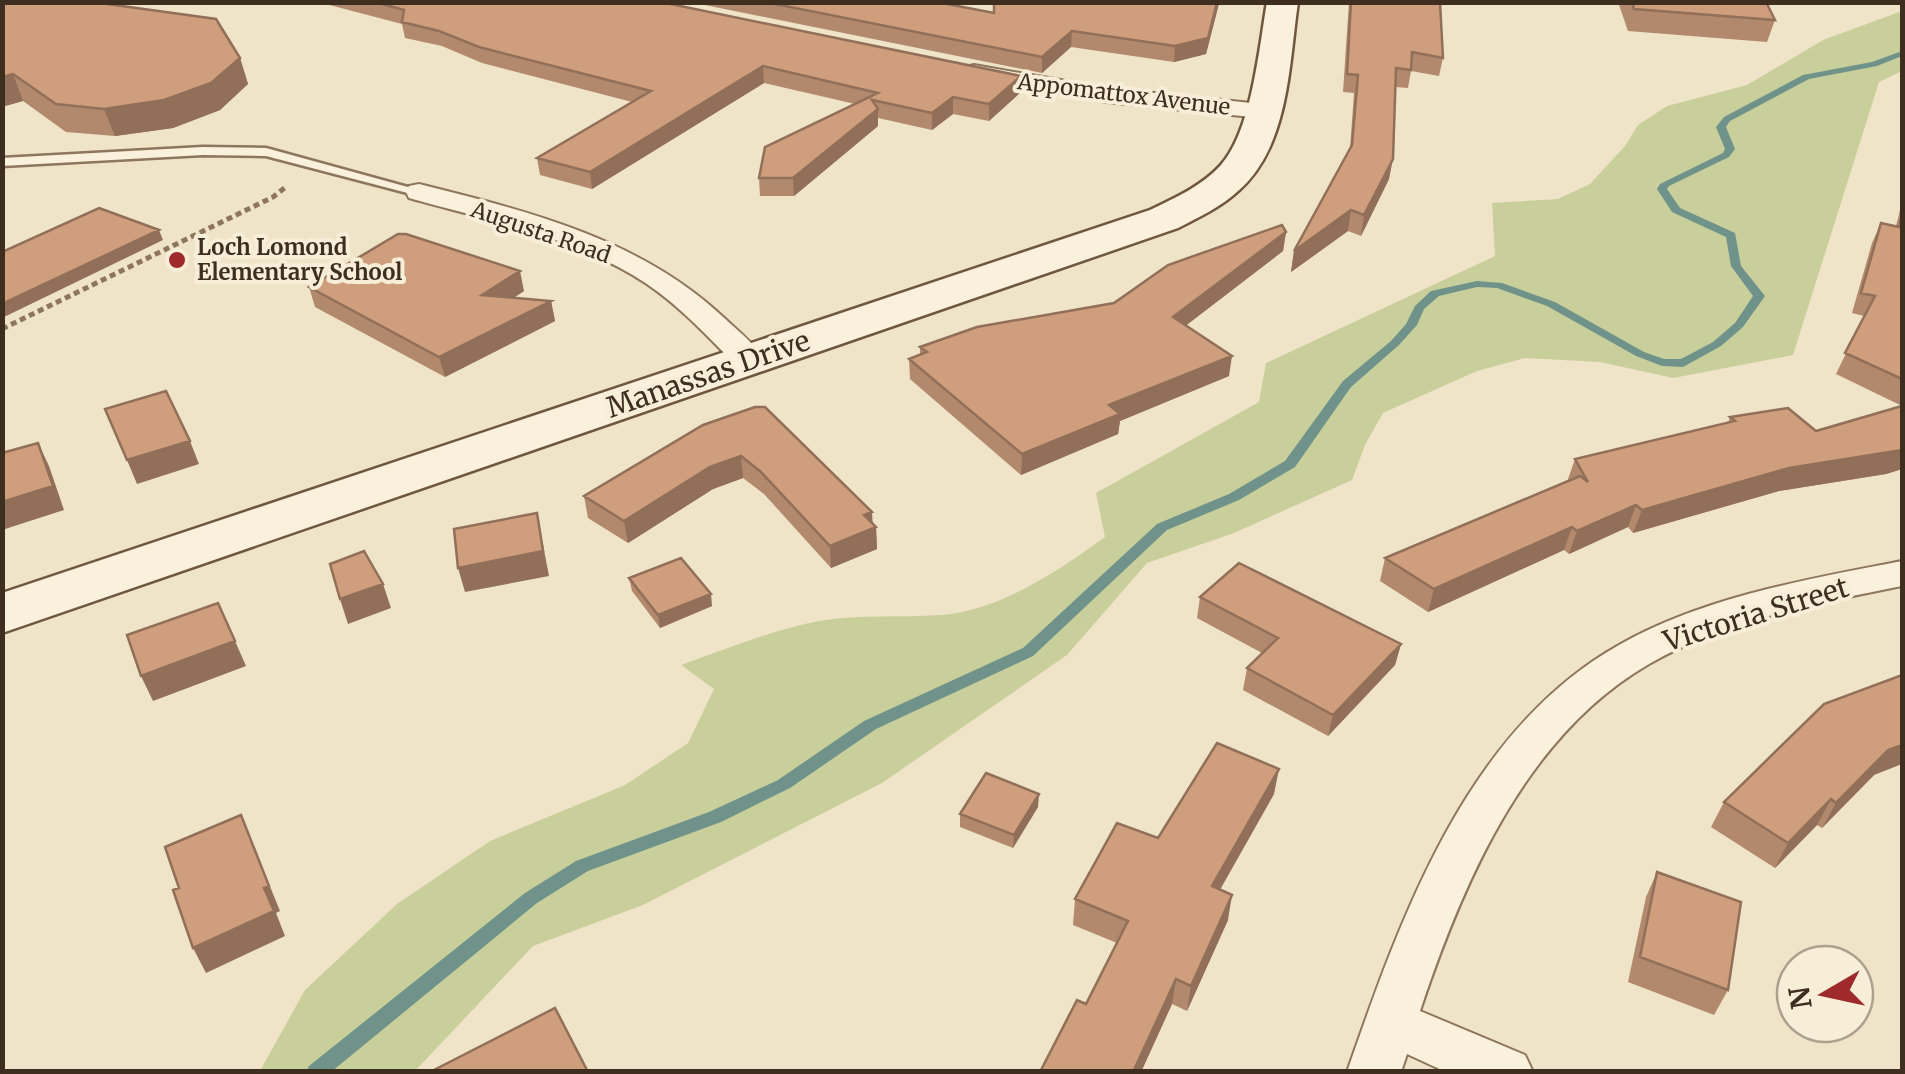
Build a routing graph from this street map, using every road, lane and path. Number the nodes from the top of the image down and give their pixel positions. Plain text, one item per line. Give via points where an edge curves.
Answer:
1 (1279, 21) edge
2 (952, 68) edge
3 (1261, 111) junction
4 (2, 150) edge
5 (64, 159) junction
6 (2, 162) edge
7 (323, 165) junction
8 (419, 192) joint
9 (2, 329) edge
10 (749, 360) junction
11 (1902, 574) edge
12 (2, 614) edge
13 (1382, 1047) edge
14 (1506, 1072) edge

1 - 3 main road, Manassas Drive
2 - 3 street, Appomattox Avenue via 1106,95
3 - 10 main road, Manassas Drive via 1242,166 1199,201
4 - 5 lane
5 - 6 lane
5 - 7 lane via 240,150
7 - 8 lane
7 - 9 path via 273,197
8 - 10 street, Augusta Road via 584,243 640,268 690,302
10 - 12 main road, Manassas Drive
11 - 13 street, Victoria Street via 1752,609 1645,648 1593,684 1535,738 1484,804 1418,939
13 - 14 street

